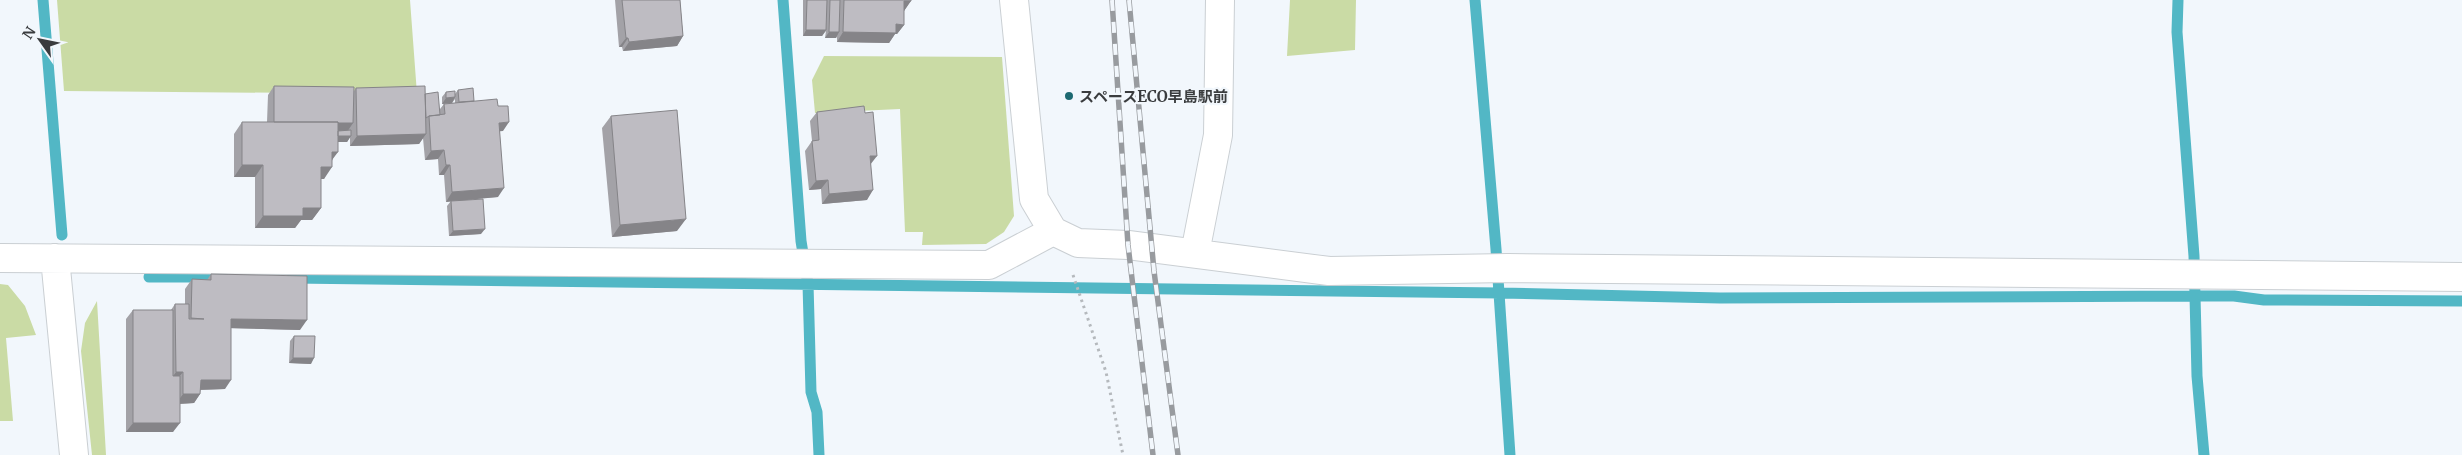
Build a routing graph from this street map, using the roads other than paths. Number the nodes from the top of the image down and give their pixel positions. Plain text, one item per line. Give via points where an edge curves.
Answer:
1 (1014, 0) edge
2 (1220, 0) edge
3 (1053, 231) junction
4 (1195, 253) junction
5 (0, 258) edge
6 (55, 258) junction
7 (2462, 277) edge
8 (74, 455) edge

1 - 3 street via 1034,200
2 - 4 street via 1218,135
3 - 4 street via 1078,243
3 - 6 street via 989,265
4 - 7 street via 1329,271 1498,269
5 - 6 street
6 - 8 street

